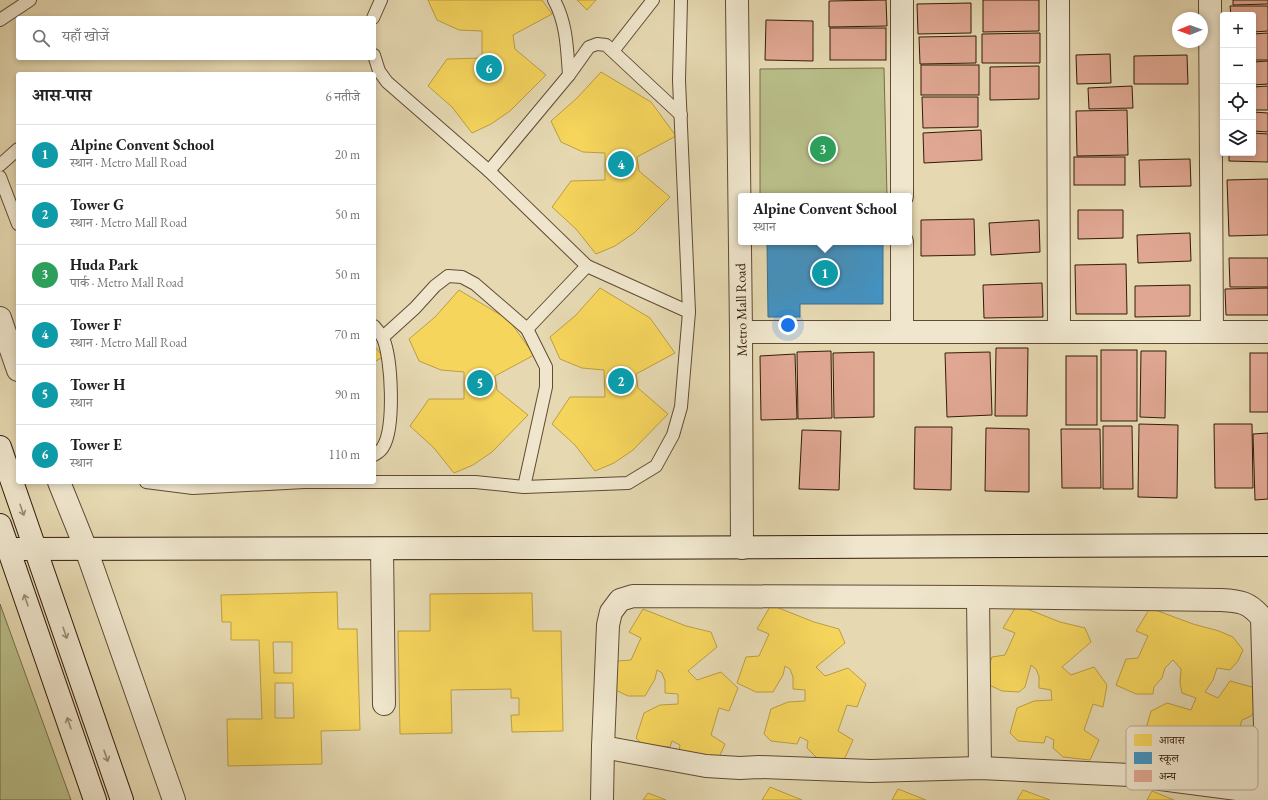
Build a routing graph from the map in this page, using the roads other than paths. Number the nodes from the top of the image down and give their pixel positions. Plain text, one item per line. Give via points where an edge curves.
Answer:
1 (30, 0) edge
2 (381, 0) edge
3 (554, 0) edge
4 (653, 0) edge
5 (680, 0) edge
6 (737, 0) edge
7 (902, 0) edge
8 (1058, 0) edge
9 (1210, 0) edge
10 (374, 16) edge
11 (0, 20) edge
12 (613, 51) junction
13 (376, 60) edge
14 (569, 75) junction
15 (681, 115) junction
16 (16, 152) edge
17 (0, 165) edge
18 (489, 171) junction
19 (0, 176) edge
20 (739, 193) edge
21 (902, 193) edge
22 (16, 219) edge
23 (740, 245) edge
24 (902, 245) edge
25 (587, 266) junction
26 (689, 312) junction
27 (0, 318) edge
28 (376, 329) edge
29 (527, 329) junction
30 (741, 332) junction
31 (902, 332) junction
32 (1059, 332) junction
33 (1212, 332) junction
34 (1268, 332) edge
35 (383, 338) junction
36 (16, 364) edge
37 (0, 447) edge
38 (376, 453) edge
39 (376, 482) edge
40 (60, 484) edge
41 (179, 484) edge
42 (232, 484) edge
43 (196, 485) edge
44 (524, 487) junction
45 (0, 526) edge
46 (1268, 545) edge
47 (36, 548) junction
48 (742, 548) junction
49 (9, 549) junction
50 (86, 549) junction
51 (382, 549) junction
52 (978, 597) junction
53 (384, 704) dead end
54 (603, 747) junction
55 (980, 768) junction
56 (1126, 775) edge
57 (1223, 790) edge
58 (1267, 797) edge
59 (95, 800) edge
60 (122, 800) edge
61 (174, 800) edge
62 (602, 800) edge

1 - 11 lane
2 - 10 lane
3 - 14 lane via 566,31
4 - 12 lane
5 - 15 lane
6 - 20 street, Metro Mall Road
7 - 21 street
8 - 32 street
9 - 33 street
12 - 14 lane via 606,45 597,44 589,47
12 - 15 lane
13 - 18 lane via 379,71 387,82
14 - 18 lane
15 - 26 lane
16 - 17 lane
18 - 25 lane
19 - 22 lane
23 - 30 street, Metro Mall Road
24 - 31 street
25 - 26 lane
25 - 29 lane
26 - 44 lane via 681,407 673,435 656,466 628,484
27 - 36 street
28 - 35 lane
29 - 35 lane via 475,284 462,277 448,276
29 - 44 lane via 546,367 546,387
30 - 31 street
30 - 48 street, Metro Mall Road
31 - 32 street
32 - 33 street
33 - 34 street
35 - 38 lane via 388,355 391,413 383,448
37 -> 47 street
39 - 44 lane via 475,482
40 - 50 street
41 - 43 lane
42 - 43 lane
45 - 49 street
46 - 48 street
47 - 49 street
47 - 50 street
47 -> 60 street
48 - 51 street
59 -> 49 street
50 - 51 street
50 - 61 street
51 - 53 street
52 - 54 street via 633,596 620,600 611,612 608,625
52 - 55 street
52 - 58 street via 1234,601 1255,609 1262,618
54 - 55 street via 706,766 740,768 871,771
54 - 62 street
55 - 56 street
57 - 58 street

